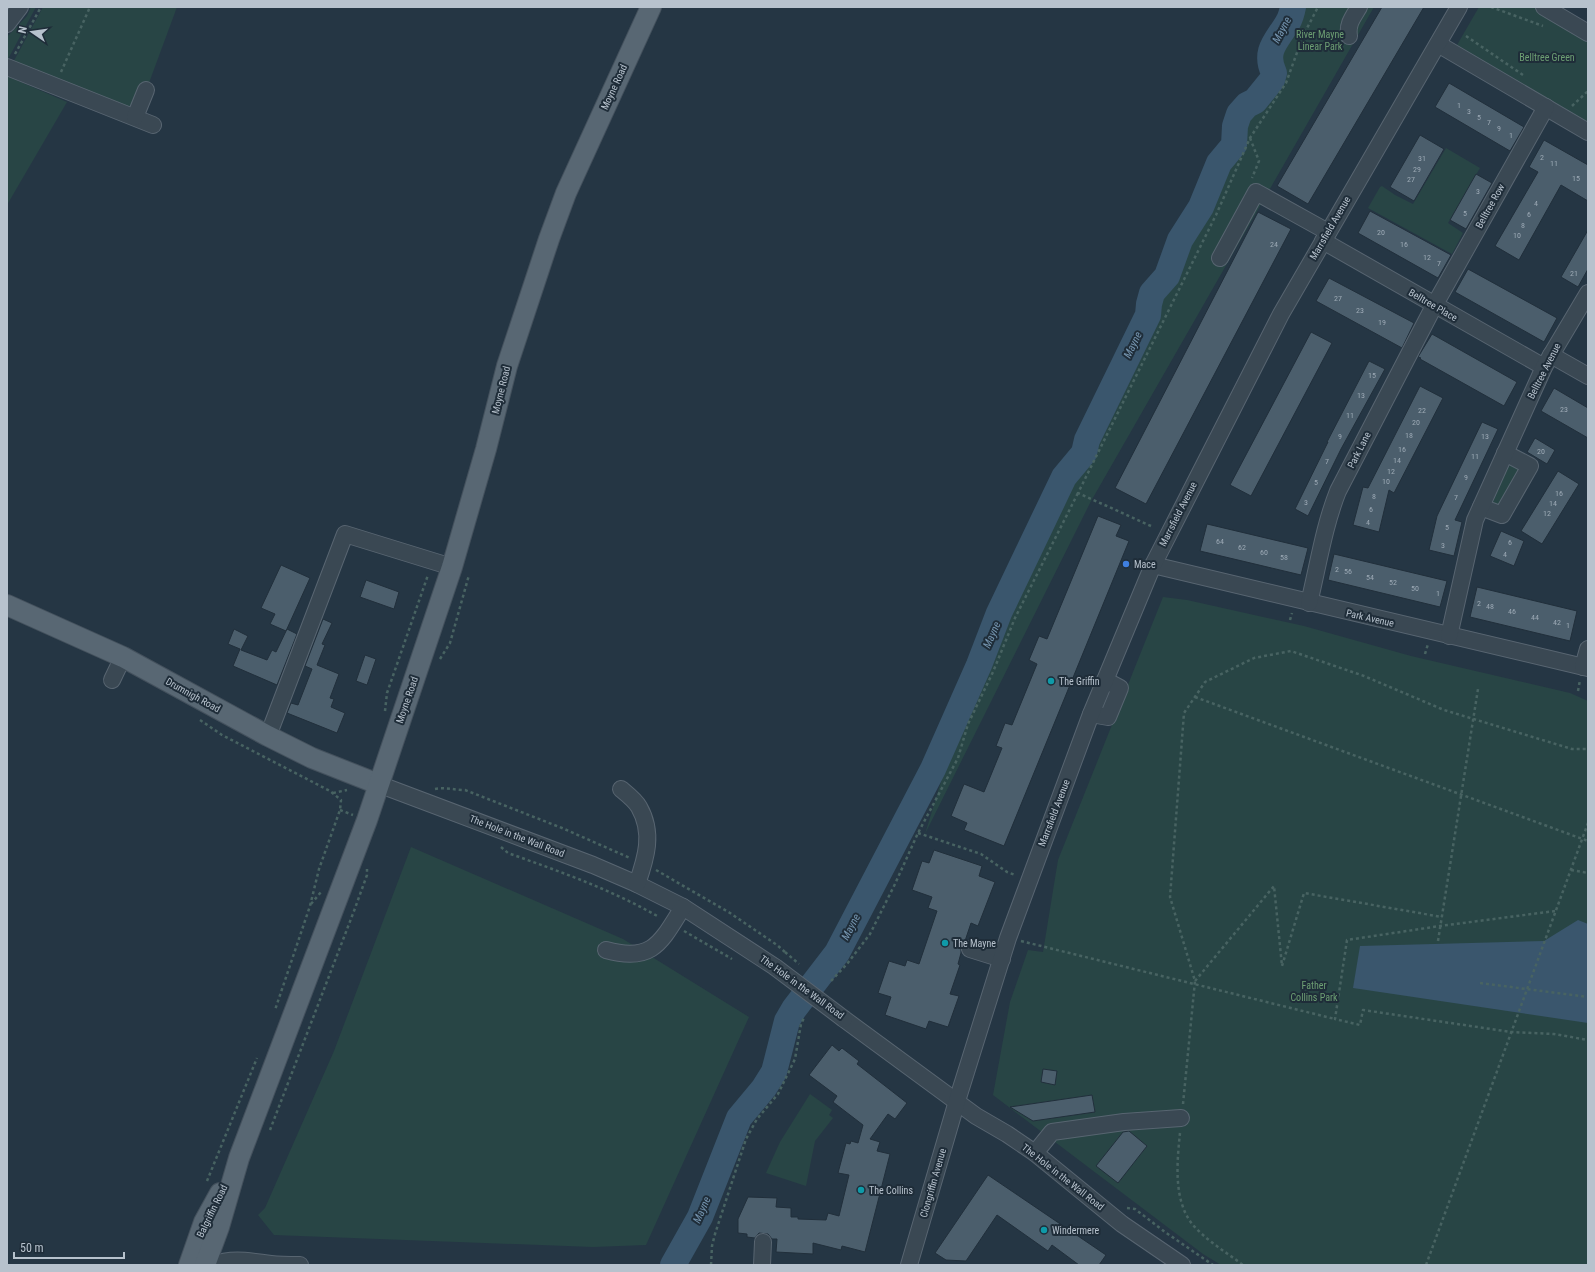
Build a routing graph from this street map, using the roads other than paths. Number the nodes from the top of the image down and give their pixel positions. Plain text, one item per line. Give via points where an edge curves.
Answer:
1 (651, 7) edge
2 (1359, 7) edge
3 (1459, 7) edge
4 (1544, 7) edge
5 (1588, 33) edge
6 (1349, 36) dead end
7 (1438, 44) junction
8 (7, 67) edge
9 (146, 90) dead end
10 (1546, 107) junction
11 (135, 117) junction
12 (153, 125) dead end
13 (1588, 132) edge
14 (1325, 237) junction
15 (1220, 258) dead end
16 (1588, 293) edge
17 (1434, 306) junction
18 (1547, 361) junction
19 (1588, 376) edge
20 (1506, 453) junction
21 (1481, 507) junction
22 (1153, 565) junction
23 (452, 567) junction
24 (1309, 603) junction
25 (7, 605) edge
26 (1449, 636) junction
27 (1588, 649) edge
28 (123, 657) junction
29 (1585, 668) edge
30 (112, 680) dead end
31 (268, 736) junction
32 (378, 784) junction
33 (621, 789) dead end
34 (637, 884) junction
35 (683, 907) junction
36 (970, 949) dead end
37 (606, 950) dead end
38 (1002, 960) junction
39 (957, 1101) junction
40 (1181, 1118) road end
41 (1035, 1153) junction
42 (239, 1158) junction
43 (763, 1242) dead end
44 (189, 1265) edge
45 (205, 1265) edge
46 (214, 1265) edge
47 (300, 1265) edge
48 (762, 1265) edge
49 (909, 1265) edge
50 (1182, 1265) edge

1 - 23 main road, Moyne Road via 566,193 549,239 507,366
2 - 6 street via 1349,23
3 - 7 street, Marrsfield Avenue
4 - 5 street
7 - 10 street
7 - 14 street, Marrsfield Avenue
8 - 11 street
9 - 11 street
10 - 13 street
10 - 17 street, Belltree Row
11 - 12 street
14 - 15 street, Belltree Place via 1256,192
14 - 17 street, Belltree Place
14 - 22 street, Marrsfield Avenue via 1242,388
16 - 18 street, Belltree Avenue
17 - 18 street, Belltree Place
17 - 24 street, Park Lane via 1338,491 1327,525
18 - 19 street, Belltree Place
18 - 20 street, Belltree Avenue
20 - 21 street, Belltree Avenue
20 - 21 street via 1530,466 1502,515
21 - 26 street, Belltree Avenue via 1475,520
22 - 24 street, Park Avenue
22 - 38 street, Marrsfield Avenue via 1091,714
23 - 31 street via 345,534
23 - 32 main road, Moyne Road
24 - 26 street, Park Avenue
25 - 28 main road, Drumnigh Road
26 - 29 street, Park Avenue
27 - 29 street
28 - 30 street
28 - 31 main road, Drumnigh Road
31 - 32 main road, Drumnigh Road via 312,758
32 - 34 street, The Hole in the Wall Road
32 - 42 main road, Moyne Road via 323,938
33 - 34 street via 638,806 648,830 646,860
34 - 35 street, The Hole in the Wall Road
35 - 37 street via 662,940 646,952 622,954
35 - 39 street, The Hole in the Wall Road, bridge via 775,967
36 - 38 street
38 - 39 street, Marrsfield Avenue
39 - 41 street, The Hole in the Wall Road
39 - 49 street, Clongriffin Avenue
40 - 41 street via 1124,1122 1052,1132
41 - 50 street, The Hole in the Wall Road via 1122,1224
42 - 44 main road, Balgriffin Road via 204,1222
42 - 45 main road
43 - 48 street
46 - 47 street via 223,1262 254,1261

